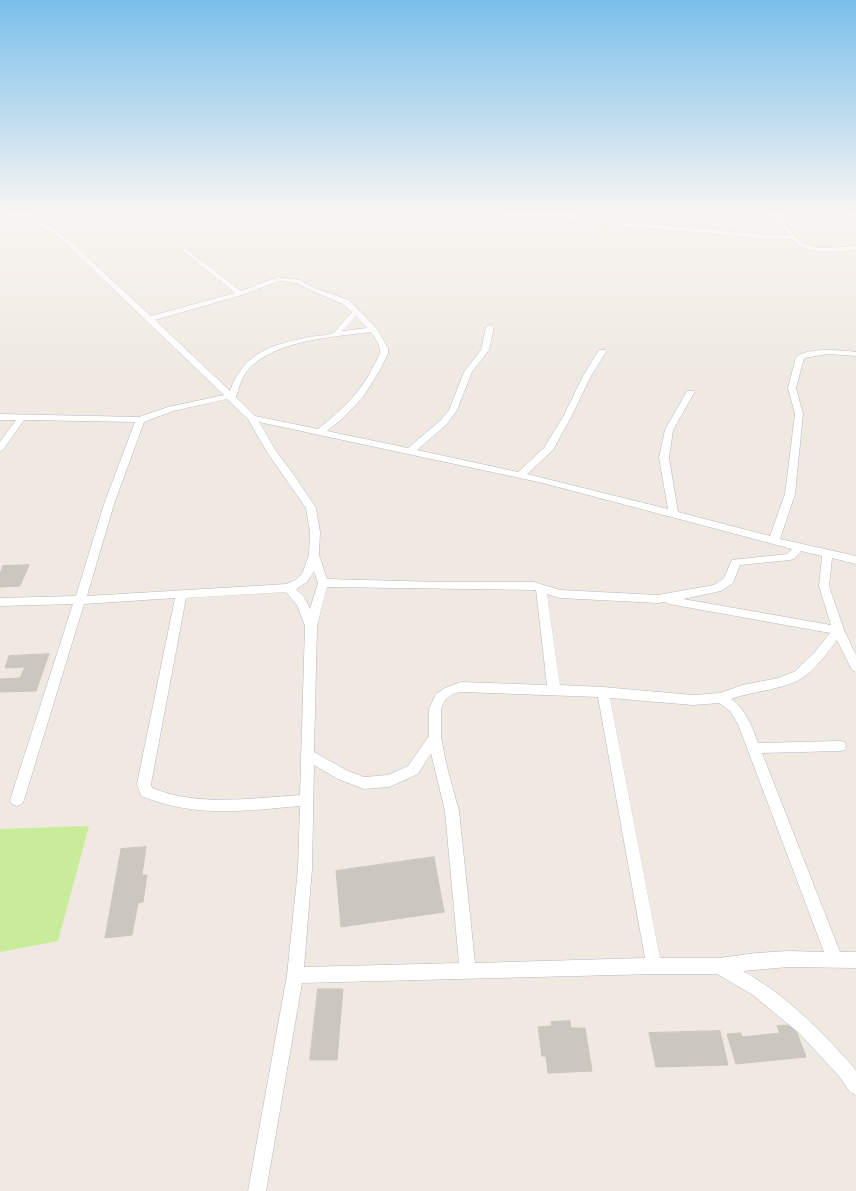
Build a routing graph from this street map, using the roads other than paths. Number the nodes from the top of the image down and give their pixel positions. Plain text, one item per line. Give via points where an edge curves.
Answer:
1 (96, 268) edge
2 (207, 268) edge
3 (240, 294) junction
4 (355, 313) junction
5 (149, 319) junction
6 (490, 327) dead end
7 (373, 329) junction
8 (336, 334) junction
9 (602, 352) dead end
10 (856, 354) edge
11 (690, 393) dead end
12 (230, 398) junction
13 (0, 417) edge
14 (22, 417) junction
15 (252, 418) junction
16 (140, 420) junction
17 (320, 432) junction
18 (0, 448) edge
19 (410, 451) junction
20 (520, 475) junction
21 (674, 515) junction
22 (774, 540) junction
23 (799, 547) junction
24 (827, 554) junction
25 (314, 556) junction
26 (856, 560) edge
27 (323, 582) junction
28 (288, 588) junction
29 (541, 588) junction
30 (181, 594) junction
31 (658, 598) junction
32 (80, 600) junction
33 (0, 602) edge
34 (311, 626) junction
35 (838, 630) junction
36 (856, 667) edge
37 (554, 690) junction
38 (603, 692) junction
39 (721, 698) junction
40 (435, 737) junction
41 (840, 746) dead end
42 (755, 748) junction
43 (307, 754) junction
44 (17, 800) dead end
45 (306, 800) junction
46 (835, 960) junction
47 (856, 960) edge
48 (654, 966) junction
49 (718, 966) junction
50 (468, 971) junction
51 (295, 975) junction
52 (856, 1086) edge
53 (256, 1191) edge

1 - 5 street
2 - 3 street
3 - 4 street via 278,279 286,279 298,281 342,300 351,306
3 - 5 street
4 - 7 street
4 - 8 street
5 - 12 street via 197,363
6 - 19 street via 485,350 468,372 453,410 444,422
7 - 8 street
7 - 17 street via 384,348 376,370 360,395
8 - 12 street via 296,342 258,356 245,368
9 - 20 street via 586,376 548,450
10 - 22 street via 827,351 800,357 792,388 798,414 790,494
11 - 21 street via 669,430 664,458
12 - 15 street
12 - 16 street via 171,409
13 - 14 street
14 - 16 street
14 - 18 street
15 - 17 street
15 - 25 street via 311,508 315,532
16 - 32 street via 108,504
17 - 19 street
19 - 20 street
20 - 21 street
21 - 22 street
22 - 23 street
23 - 24 street
23 - 31 street via 790,557 736,562 729,580 717,588
24 - 26 street
24 - 35 street via 824,586
25 - 27 street
25 - 28 street via 308,576 299,584
27 - 29 street
27 - 34 street
28 - 30 street
28 - 34 street via 302,602
29 - 31 street via 560,594
29 - 37 street
30 - 32 street
30 - 45 street via 144,784 146,792 177,803 221,805
31 - 35 street
32 - 33 street
32 - 44 street
34 - 43 street
35 - 36 street
35 - 39 street via 819,655 798,675
37 - 38 street
37 - 40 street via 461,687 449,691 440,697 435,709
38 - 39 street via 693,700
38 - 48 street
39 - 42 street via 734,708 744,722
40 - 43 street via 413,770 390,781 364,783 343,775
40 - 50 street via 452,811
41 - 42 street
42 - 46 street
43 - 45 street
45 - 51 street via 305,869
46 - 47 street
46 - 49 street via 782,960
48 - 49 street
48 - 50 street
49 - 52 street via 759,989 805,1027 845,1070
50 - 51 street
51 - 53 street

